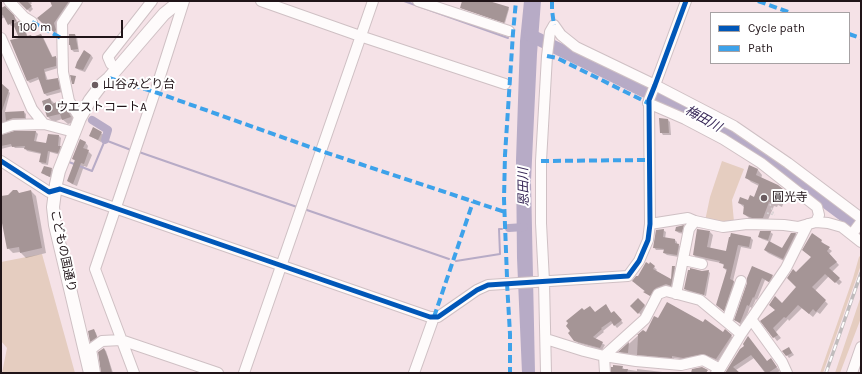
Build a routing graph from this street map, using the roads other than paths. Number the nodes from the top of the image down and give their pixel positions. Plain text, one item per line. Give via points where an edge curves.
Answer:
1 (9, 1) edge
2 (77, 1) edge
3 (152, 1) edge
4 (180, 1) edge
5 (184, 1) edge
6 (261, 1) edge
7 (373, 1) edge
8 (418, 1) edge
9 (686, 1) edge
10 (32, 22) dead end
11 (509, 31) dead end
12 (360, 36) junction
13 (1, 38) edge
14 (117, 69) junction
15 (505, 84) dead end
16 (655, 87) junction
17 (649, 102) junction
18 (80, 118) junction
19 (44, 124) junction
20 (1, 129) edge
21 (74, 132) junction
22 (1, 161) edge
23 (55, 190) junction
24 (115, 208) junction
25 (861, 218) edge
26 (695, 221) junction
27 (861, 222) edge
28 (812, 223) junction
29 (650, 224) junction
30 (853, 233) junction
31 (861, 242) edge
32 (684, 260) junction
33 (702, 264) dead end
34 (281, 265) junction
35 (543, 281) junction
36 (741, 281) dead end
37 (676, 294) junction
38 (434, 317) junction
39 (752, 319) junction
40 (727, 321) junction
41 (741, 334) junction
42 (546, 339) junction
43 (121, 340) junction
44 (861, 347) edge
45 (604, 356) junction
46 (718, 372) edge
47 (90, 373) edge
48 (95, 373) edge
49 (134, 373) edge
50 (218, 373) edge
51 (244, 373) edge
52 (414, 373) edge
53 (546, 373) edge
54 (605, 373) edge
55 (787, 373) edge
56 (852, 373) edge

1 - 10 street
2 - 18 street via 62,23 63,72 70,101
3 - 14 street via 108,57
4 - 14 main road, こどもの国通り via 164,14
5 - 24 street
6 - 12 street
7 - 12 street
8 - 11 street
9 - 16 street
12 - 15 street
12 - 34 street
13 - 19 street via 32,109
14 - 18 main road, こどもの国通り via 102,84
16 - 17 street
16 - 25 street via 747,134
16 - 35 street via 576,47 561,35 554,25 550,32 548,52 540,189
17 - 28 street via 723,139 761,163 817,207 819,215
17 - 29 street
18 - 21 main road, こどもの国通り
19 - 20 street via 13,125
19 - 21 street
21 - 23 main road, こどもの国通り via 59,171
22 - 23 street via 48,192
23 - 24 street via 60,189
23 - 47 main road, こどもの国通り via 55,225
24 - 34 street
24 - 43 street via 95,269
26 - 28 street via 723,227 747,224 798,228
26 - 29 street via 688,218
26 - 32 street via 689,229
27 - 30 street
28 - 30 street via 828,223
28 - 39 street
29 - 35 street via 648,240 639,261 628,276
30 - 31 street
32 - 33 street
32 - 37 street
34 - 38 street
34 - 51 street
35 - 38 street via 484,286
35 - 42 street
36 - 40 street
37 - 40 street via 700,300
37 - 45 street via 666,291 658,294 645,319
38 - 52 street
39 - 41 street
39 - 55 street
40 - 41 street
41 - 46 street
42 - 45 street
42 - 53 street
43 - 48 street via 102,341 91,349
43 - 49 street
43 - 50 street
44 - 56 street
45 - 46 street via 681,365 703,360
45 - 54 street

